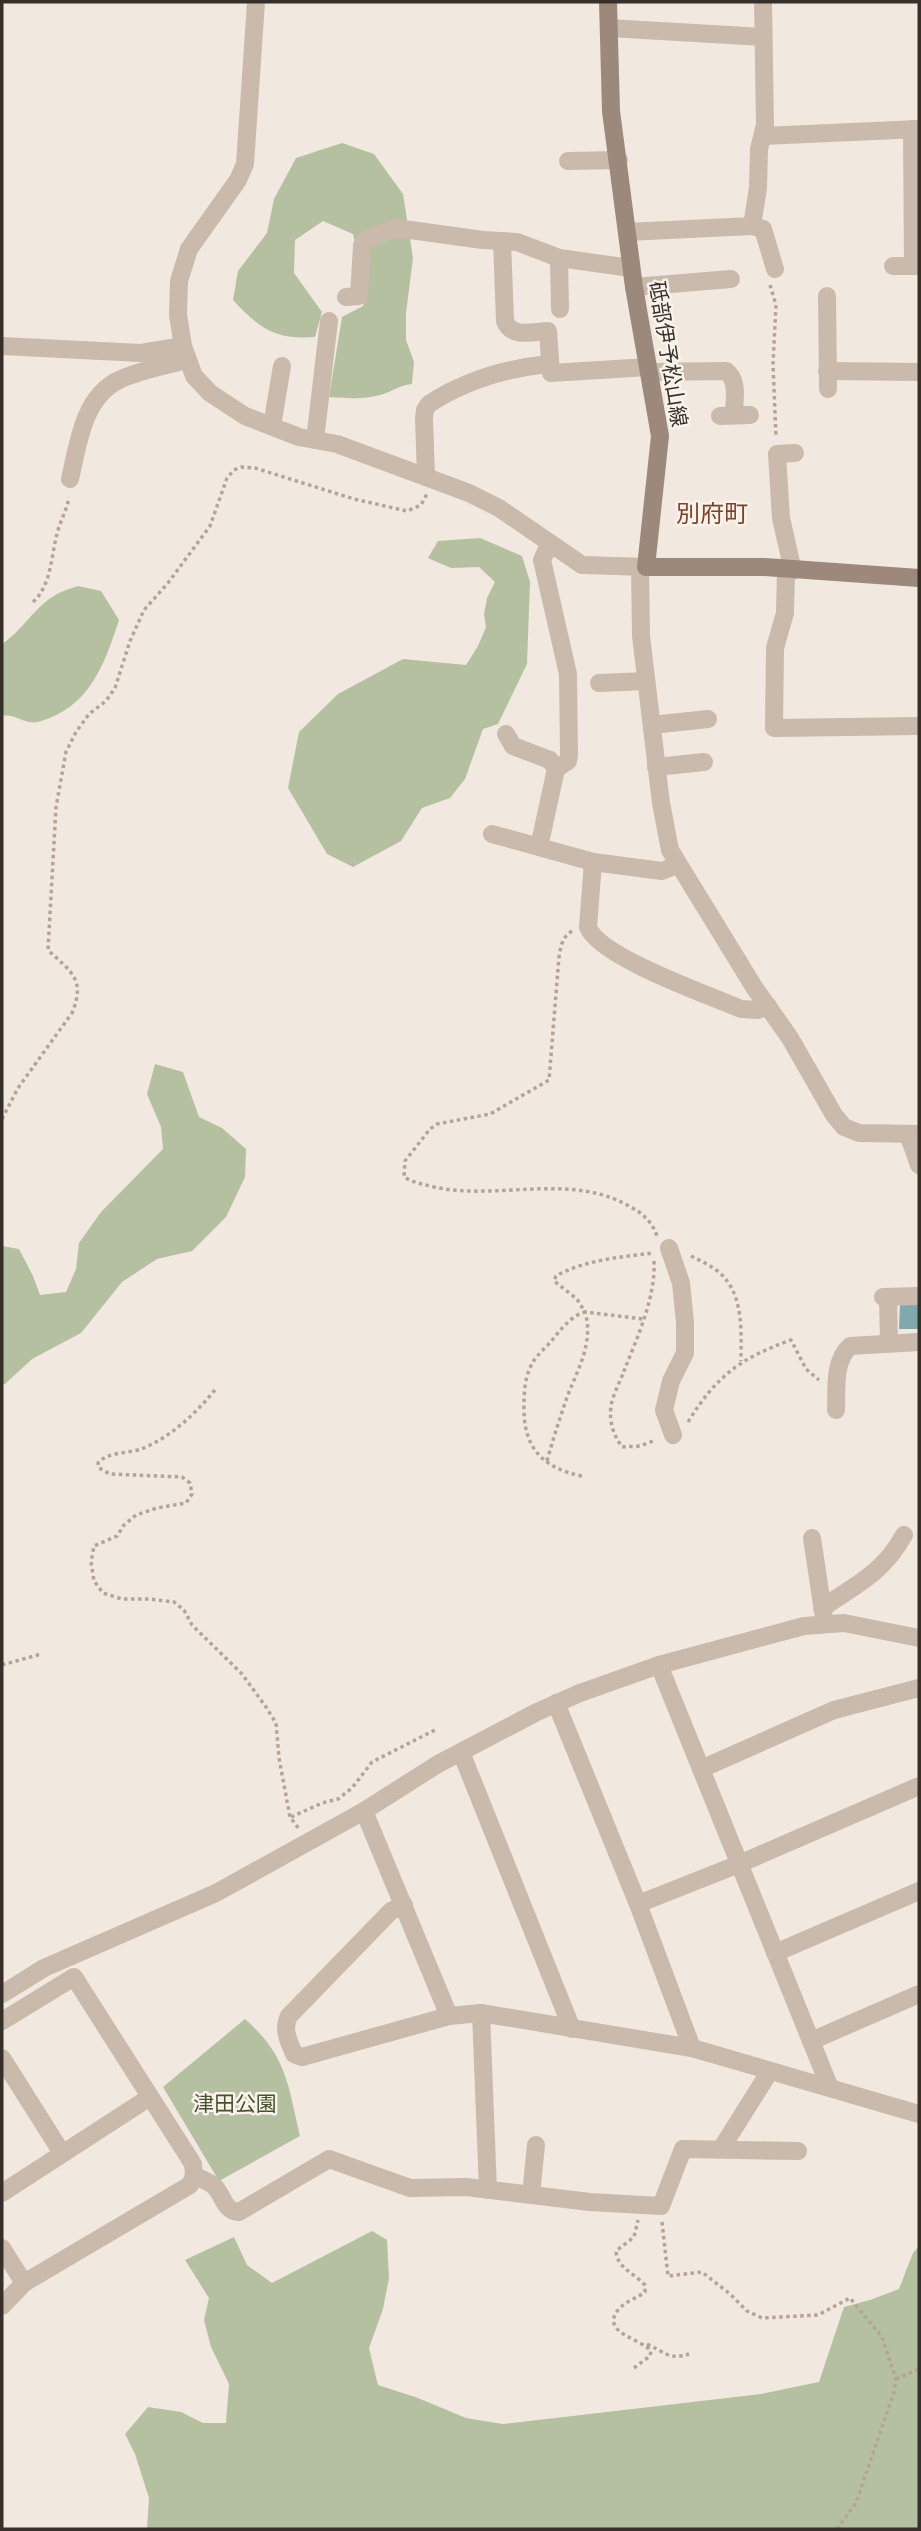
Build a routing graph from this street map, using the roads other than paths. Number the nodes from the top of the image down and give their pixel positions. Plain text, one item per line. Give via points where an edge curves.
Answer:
1 (256, 2) edge
2 (608, 2) edge
3 (763, 2) edge
4 (608, 28) junction
5 (764, 37) junction
6 (916, 129) edge
7 (763, 136) junction
8 (619, 160) junction
9 (568, 161) dead end
10 (916, 217) edge
11 (752, 226) junction
12 (627, 232) junction
13 (502, 241) junction
14 (559, 258) junction
15 (893, 266) dead end
16 (916, 266) edge
17 (631, 268) junction
18 (771, 274) road end
19 (731, 279) dead end
20 (634, 287) junction
21 (827, 296) dead end
22 (346, 297) dead end
23 (559, 309) dead end
24 (329, 321) dead end
25 (2, 346) edge
26 (185, 353) junction
27 (550, 364) junction
28 (282, 366) dead end
29 (648, 370) junction
30 (919, 372) edge
31 (735, 415) dead end
32 (272, 426) junction
33 (315, 440) junction
34 (786, 454) road end
35 (430, 478) junction
36 (70, 479) road end
37 (550, 543) junction
38 (643, 567) junction
39 (790, 570) junction
40 (919, 578) edge
41 (646, 681) junction
42 (599, 683) dead end
43 (708, 719) dead end
44 (652, 725) junction
45 (919, 726) edge
46 (506, 734) dead end
47 (704, 761) dead end
48 (656, 767) junction
49 (556, 769) junction
50 (492, 834) dead end
51 (539, 847) junction
52 (593, 862) junction
53 (677, 865) junction
54 (768, 1006) junction
55 (914, 1134) edge
56 (919, 1164) edge
57 (665, 1249) road end
58 (919, 1296) edge
59 (889, 1340) junction
60 (919, 1342) edge
61 (836, 1410) dead end
62 (673, 1435) dead end
63 (904, 1535) dead end
64 (812, 1538) dead end
65 (824, 1616) junction
66 (919, 1638) edge
67 (659, 1665) junction
68 (919, 1688) edge
69 (556, 1703) junction
70 (461, 1752) junction
71 (701, 1769) junction
72 (919, 1786) edge
73 (365, 1811) junction
74 (739, 1864) junction
75 (919, 1891) edge
76 (404, 1905) junction
77 (638, 1905) junction
78 (775, 1953) junction
79 (73, 1957) junction
80 (74, 1977) junction
81 (2, 1994) edge
82 (919, 1994) edge
83 (481, 2013) junction
84 (449, 2016) junction
85 (2, 2021) edge
86 (572, 2029) junction
87 (811, 2041) junction
88 (692, 2048) junction
89 (2, 2058) edge
90 (770, 2071) junction
91 (830, 2088) junction
92 (150, 2097) junction
93 (919, 2114) edge
94 (536, 2145) dead end
95 (722, 2150) junction
96 (798, 2151) dead end
97 (62, 2154) junction
98 (194, 2176) junction
99 (488, 2190) junction
100 (2, 2193) edge
101 (531, 2195) junction
102 (2, 2248) edge
103 (24, 2283) junction
104 (2, 2306) edge

1 - 26 street via 245,164 189,249 183,267 178,300
2 - 4 main road, 砥部伊予松山線
3 - 5 street
4 - 5 street
4 - 8 main road, 砥部伊予松山線 via 611,111
5 - 7 street
6 - 7 street
6 - 10 street
7 - 11 street
8 - 9 street
8 - 12 main road, 砥部伊予松山線
10 - 16 street
11 - 12 street
11 - 18 street via 764,229
12 - 17 main road, 砥部伊予松山線
13 - 14 street
13 - 22 street via 396,228 368,238 362,245 359,296
13 - 27 street via 507,328 513,332 548,331
14 - 17 street
14 - 23 street
15 - 16 street
17 - 20 main road, 砥部伊予松山線
19 - 20 street
20 - 29 main road, 砥部伊予松山線
21 - 30 street via 828,380
24 - 33 street
25 - 26 street
26 - 32 street via 194,376 224,404
26 - 36 street via 117,381 99,396 87,415
27 - 29 street via 551,373
27 - 35 street via 518,367 477,380 429,404 424,418
28 - 32 street
29 - 31 street via 726,371 734,382
29 - 38 main road, 砥部伊予松山線 via 660,436
32 - 33 street
33 - 35 street
34 - 39 street via 781,518
35 - 37 street via 499,508
37 - 38 street via 582,565
37 - 49 street via 542,560 568,674 569,755
38 - 39 main road
38 - 41 street via 640,614
39 - 40 main road
39 - 45 street via 775,648 774,728
41 - 42 street
41 - 44 street
43 - 44 street
44 - 48 street
46 - 49 street via 513,746 550,760
47 - 48 street
48 - 53 street via 664,827
49 - 51 street
50 - 51 street
51 - 52 street
52 - 53 street via 662,871
52 - 54 street via 587,927 606,947 741,1009
53 - 54 street
54 - 55 street via 844,1127 859,1133
55 - 56 street
57 - 62 street via 681,1283 685,1323 685,1353 664,1409
58 - 59 street via 886,1299
59 - 60 street
59 - 61 street via 850,1346 843,1353
63 - 65 street via 879,1570
64 - 65 street
65 - 66 street
65 - 67 street via 804,1626
67 - 69 street
67 - 71 street
68 - 71 street via 834,1710
69 - 70 street
69 - 77 street
70 - 73 street
70 - 86 street
71 - 74 street
72 - 74 street
73 - 76 street
73 - 79 street via 216,1893
74 - 77 street
74 - 78 street
75 - 78 street
76 - 84 street
76 - 84 street via 391,1911 289,2016 285,2033 294,2054 302,2057
77 - 88 street
78 - 87 street
79 - 80 street
79 - 81 street via 44,1968
80 - 85 street
80 - 92 street
82 - 87 street
83 - 84 street
83 - 86 street
83 - 99 street
86 - 88 street
87 - 91 street
88 - 90 street
89 - 97 street
90 - 91 street
90 - 95 street
91 - 93 street
92 - 97 street
92 - 98 street via 193,2164
94 - 101 street
95 - 96 street
95 - 101 street via 683,2148 653,2206
97 - 100 street
98 - 99 street via 214,2185 226,2205 239,2212 329,2159 410,2188
98 - 103 street via 190,2185
99 - 101 street
102 - 103 street
103 - 104 street

